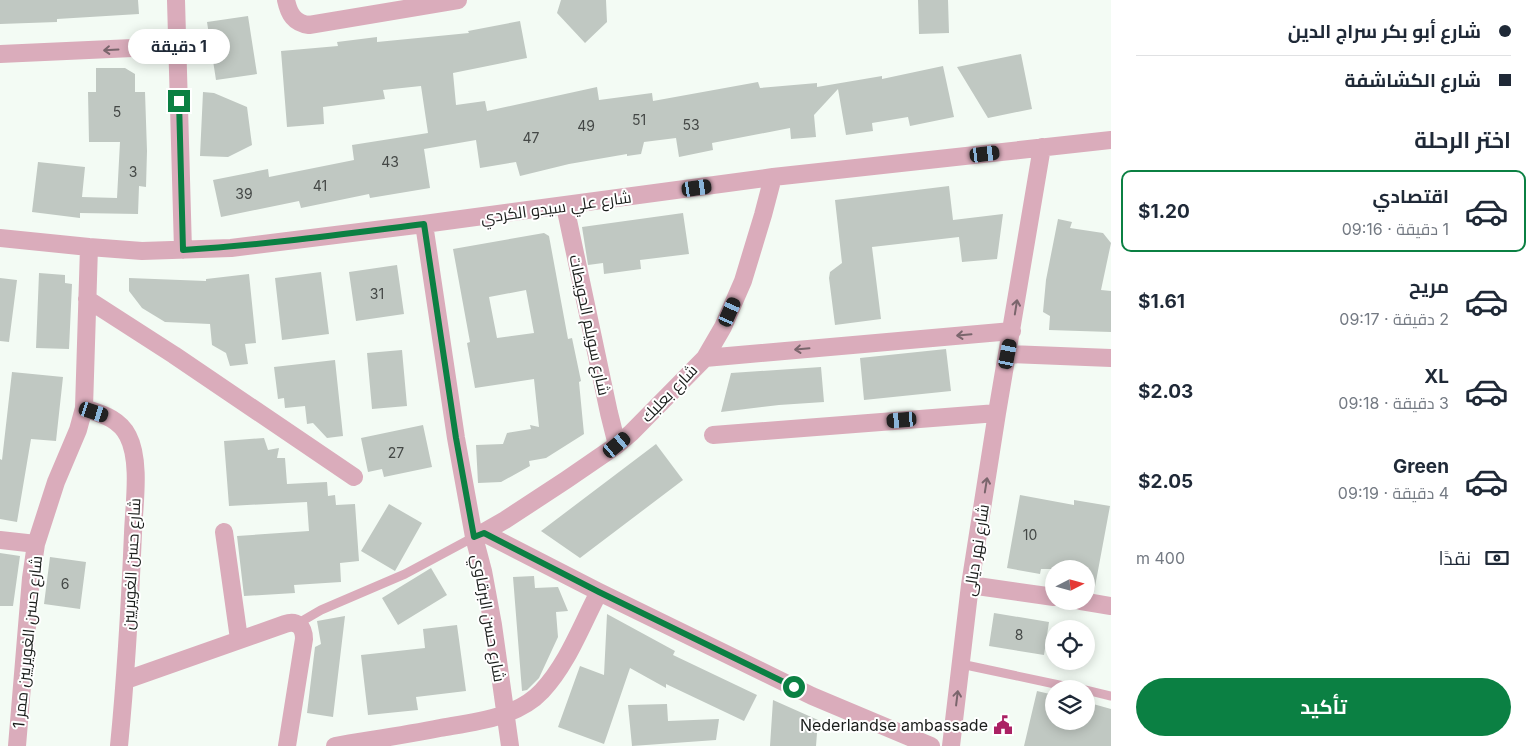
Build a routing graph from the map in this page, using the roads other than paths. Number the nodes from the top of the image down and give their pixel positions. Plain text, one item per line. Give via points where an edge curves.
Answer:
1 (176, 0) edge
2 (286, 0) edge
3 (458, 0) edge
4 (177, 46) junction
5 (0, 54) edge
6 (1111, 140) edge
7 (1042, 147) junction
8 (773, 177) junction
9 (565, 206) junction
10 (424, 224) junction
11 (0, 238) edge
12 (89, 247) junction
13 (183, 250) junction
14 (87, 299) junction
15 (1012, 331) junction
16 (1008, 354) junction
17 (704, 358) junction
18 (1111, 358) edge
19 (84, 408) junction
20 (997, 413) junction
21 (713, 435) dead end
22 (617, 445) junction
23 (354, 477) dead end
24 (224, 532) dead end
25 (479, 535) junction
26 (0, 540) edge
27 (36, 544) junction
28 (970, 585) junction
29 (599, 592) junction
30 (1045, 596) edge
31 (1095, 603) edge
32 (1111, 606) edge
33 (297, 624) junction
34 (239, 639) junction
35 (961, 664) junction
36 (126, 680) junction
37 (1045, 682) edge
38 (1095, 692) edge
39 (1110, 696) edge
40 (506, 714) junction
41 (17, 746) edge
42 (119, 746) edge
43 (287, 746) edge
44 (335, 746) edge
45 (510, 746) edge
46 (931, 746) edge
47 (951, 746) edge

1 - 4 street
2 - 3 street via 294,19 309,25
4 -> 5 street
4 - 13 street
6 - 7 street, شارع علي سيدو الكردي
7 - 8 street, شارع علي سيدو الكردي
15 -> 7 street, شارع نهر ديالى
8 - 9 street, شارع علي سيدو الكردي
8 - 17 street, شارع بعلبك via 743,281 723,327
9 - 10 street, شارع علي سيدو الكردي
9 - 22 street, شارع سويلم الحويطات
10 - 13 street, شارع علي سيدو الكردي via 231,248
10 - 25 street, شارع حسن البرقاوي via 456,438
11 - 12 street, شارع علي سيدو الكردي
12 - 13 street, شارع علي سيدو الكردي
12 - 14 street, شارع حسن الغويريين ممر 1
14 - 19 street, شارع حسن الغويريين ممر 1
14 - 23 street
15 - 16 street, شارع نهر ديالى
15 -> 17 street
16 - 18 street
16 - 20 street, شارع نهر ديالى
17 - 22 street, شارع بعلبك
19 - 27 street, شارع حسن الغويريين ممر 1
19 - 36 street, شارع حسن الغويريين via 104,415 122,427 133,453
20 - 21 street
28 -> 20 street, شارع نهر ديالى
22 - 25 street, شارع بعلبك
24 - 34 street
25 - 29 street
25 - 33 lane via 405,574 321,610
25 - 40 street, شارع حسن البرقاوي via 482,572
26 - 27 street
27 - 41 street, شارع حسن الغويريين ممر 1
28 - 30 street
28 - 35 street, شارع نهر ديالى
29 - 40 street via 553,678 529,702
29 - 46 street via 812,696
31 - 32 street
33 - 34 street via 290,622
33 - 43 street via 304,633 304,639
34 - 36 street
35 - 37 lane
47 -> 35 street, شارع نهر ديالى
36 - 42 street, شارع حسن الغويريين
38 - 39 lane
40 - 44 street via 413,734
40 - 45 street, شارع حسن البرقاوي

